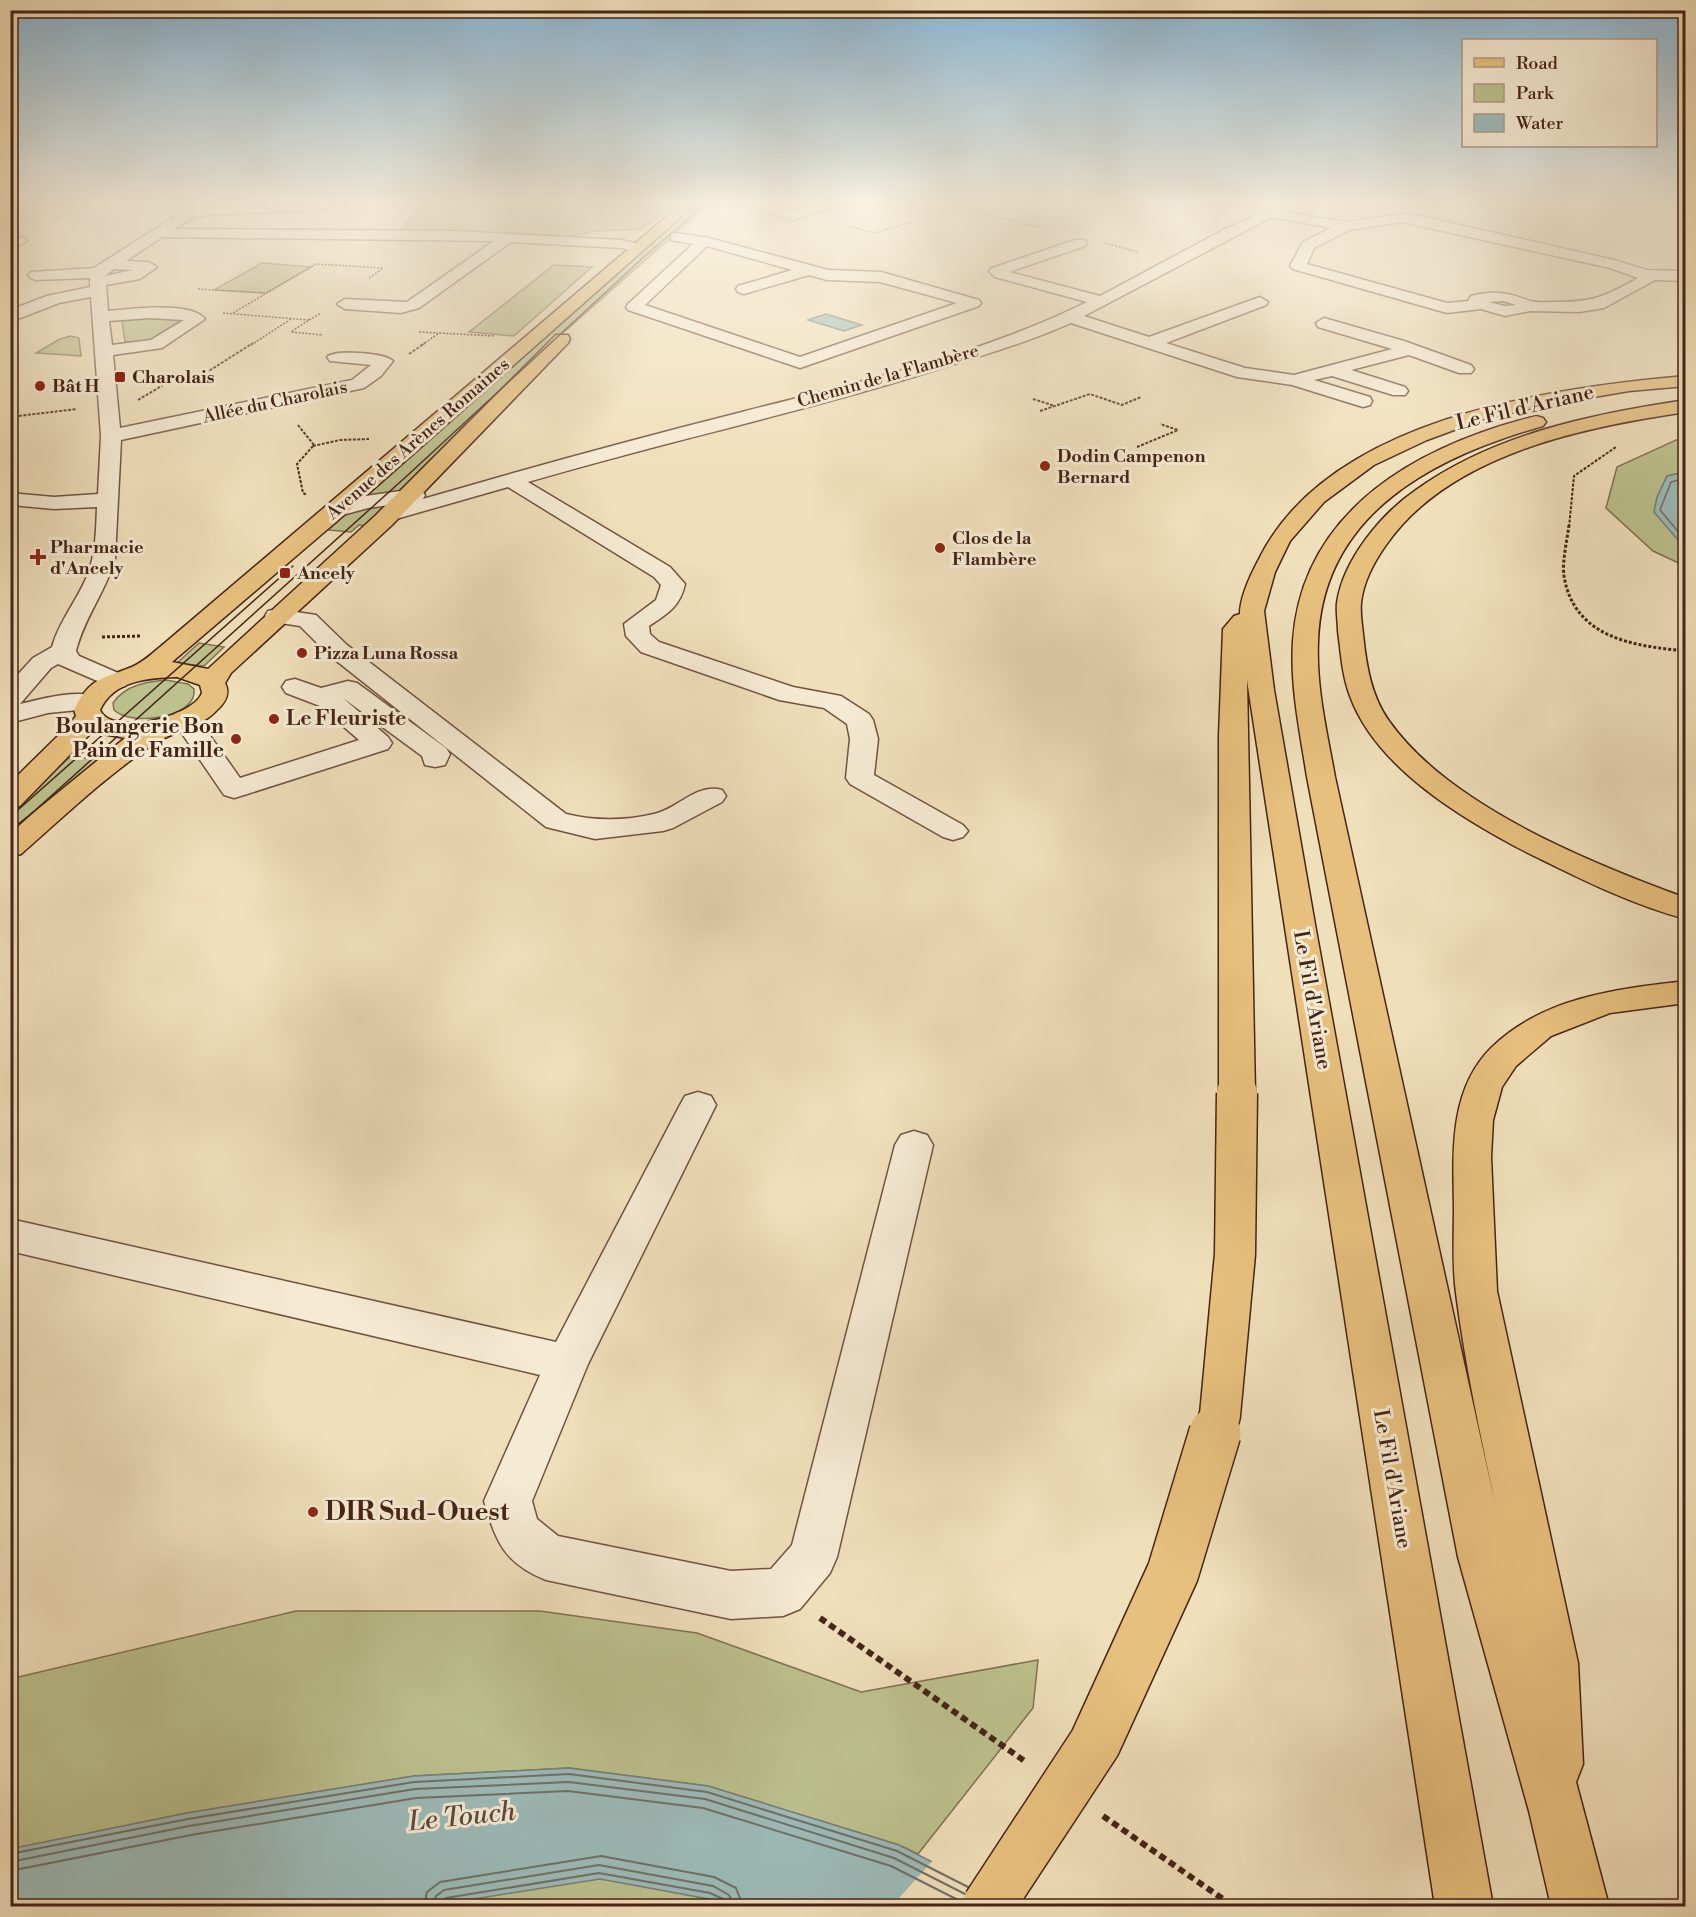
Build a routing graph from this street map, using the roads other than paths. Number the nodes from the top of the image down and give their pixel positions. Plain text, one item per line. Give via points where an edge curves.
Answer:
1 (92, 290) edge
2 (100, 290) edge
3 (104, 290) edge
4 (434, 290) edge
5 (584, 290) edge
6 (614, 290) edge
7 (652, 290) edge
8 (927, 290) edge
9 (1062, 290) edge
10 (1120, 290) edge
11 (1385, 290) edge
12 (1627, 290) edge
13 (947, 296) junction
14 (1101, 301) junction
15 (1260, 302) dead end
16 (345, 304) dead end
17 (18, 312) edge
18 (901, 312) dead end
19 (1070, 317) junction
20 (1324, 324) dead end
21 (1149, 343) junction
22 (1408, 350) junction
23 (105, 351) junction
24 (336, 357) road end
25 (1373, 359) junction
26 (1331, 369) junction
27 (1465, 369) dead end
28 (1405, 370) dead end
29 (1294, 380) junction
30 (1686, 381) edge
31 (1399, 391) dead end
32 (1686, 397) edge
33 (1363, 401) dead end
34 (1686, 406) edge
35 (111, 436) junction
36 (510, 480) junction
37 (488, 486) junction
38 (404, 497) junction
39 (10, 499) edge
40 (108, 500) junction
41 (335, 511) junction
42 (389, 515) junction
43 (1252, 611) junction
44 (277, 616) junction
45 (63, 651) junction
46 (128, 677) junction
47 (213, 682) junction
48 (10, 699) edge
49 (89, 710) junction
50 (10, 715) edge
51 (171, 723) junction
52 (435, 759) dead end
53 (712, 796) dead end
54 (10, 800) edge
55 (953, 831) dead end
56 (10, 848) edge
57 (1686, 909) edge
58 (1686, 992) edge
59 (698, 1105) dead end
60 (915, 1145) dead end
61 (10, 1235) edge
62 (567, 1363) junction
63 (1557, 1811) junction
64 (1461, 1887) edge
65 (988, 1906) edge
66 (1581, 1906) edge

1 - 17 street
2 - 23 street
3 - 23 street via 142,313 197,319 156,344
4 - 16 street via 413,305 401,308
5 - 41 main road, Avenue des Arènes Romaines
6 - 38 main road, Avenue des Arènes Romaines
7 - 13 street via 634,307 800,363 973,303
8 - 13 street
9 - 14 street
10 - 14 street, Chemin de la Flambère
11 - 12 street via 1447,308 1480,305 1505,311 1527,306 1579,307 1604,303
13 - 18 street
14 - 19 street, Chemin de la Flambère
15 - 21 street
19 - 21 street
19 - 36 street, Chemin de la Flambère via 1032,334 870,385
20 - 22 street
21 - 29 street via 1244,373
22 - 25 street
22 - 27 street
23 - 35 street
24 - 35 street, Allée du Charolais via 384,361 358,384
25 - 26 street
25 - 28 street
26 - 29 street
26 - 31 street
29 - 33 street
30 - 43 main road, Le Fil d'Ariane via 1570,395 1475,416 1367,461 1317,498 1280,539
32 - 63 main road, Le Fil d'Ariane via 1591,409 1521,426 1463,446 1410,472 1371,500 1332,548 1307,622 1306,684 1321,777 1451,1410 1482,1557
34 - 57 main road via 1582,424 1468,467 1394,519 1364,561 1349,604 1352,650 1361,693 1380,728 1439,788 1564,859
35 - 40 street
36 - 37 street, Chemin de la Flambère
36 - 55 street via 662,572 673,584 670,601 662,610 636,624 638,636 650,647 788,694 832,702 860,720 864,739 860,778
37 - 38 street, Chemin de la Flambère
37 - 42 street, Chemin de la Flambère
38 - 41 street, Chemin de la Flambère
38 - 42 main road, Avenue des Arènes Romaines
39 - 40 street via 54,503
40 - 45 street via 104,559
41 - 46 main road, Avenue des Arènes Romaines via 175,647
42 - 44 main road, Avenue des Arènes Romaines
43 - 64 main road, Le Fil d'Ariane via 1300,930
43 - 65 main road, bridge via 1235,629 1235,1254 1220,1415 1173,1572 1095,1743
44 - 47 main road, Avenue des Arènes Romaines via 221,669
44 - 53 street via 307,620 338,650 556,821 595,830 663,822
45 - 46 street via 69,661
45 - 48 street via 42,663
46 - 47 main road via 168,669 205,675
46 - 49 main road, Avenue des Arènes Romaines via 95,695
47 - 51 main road via 213,698 206,707
49 - 50 street via 47,705
49 - 51 main road via 97,724 110,729 141,730
49 - 54 main road via 79,731
51 - 52 street via 234,789 378,743 329,700 305,691 348,689 436,754
51 - 56 main road via 117,756
58 - 63 main road via 1605,1002 1539,1028 1503,1057 1484,1085 1474,1120 1476,1291 1552,1663
59 - 62 street
60 - 62 street via 813,1557 783,1592 731,1595 546,1557 518,1532 508,1501
61 - 62 street
63 - 66 main road, Le Fil d'Ariane

